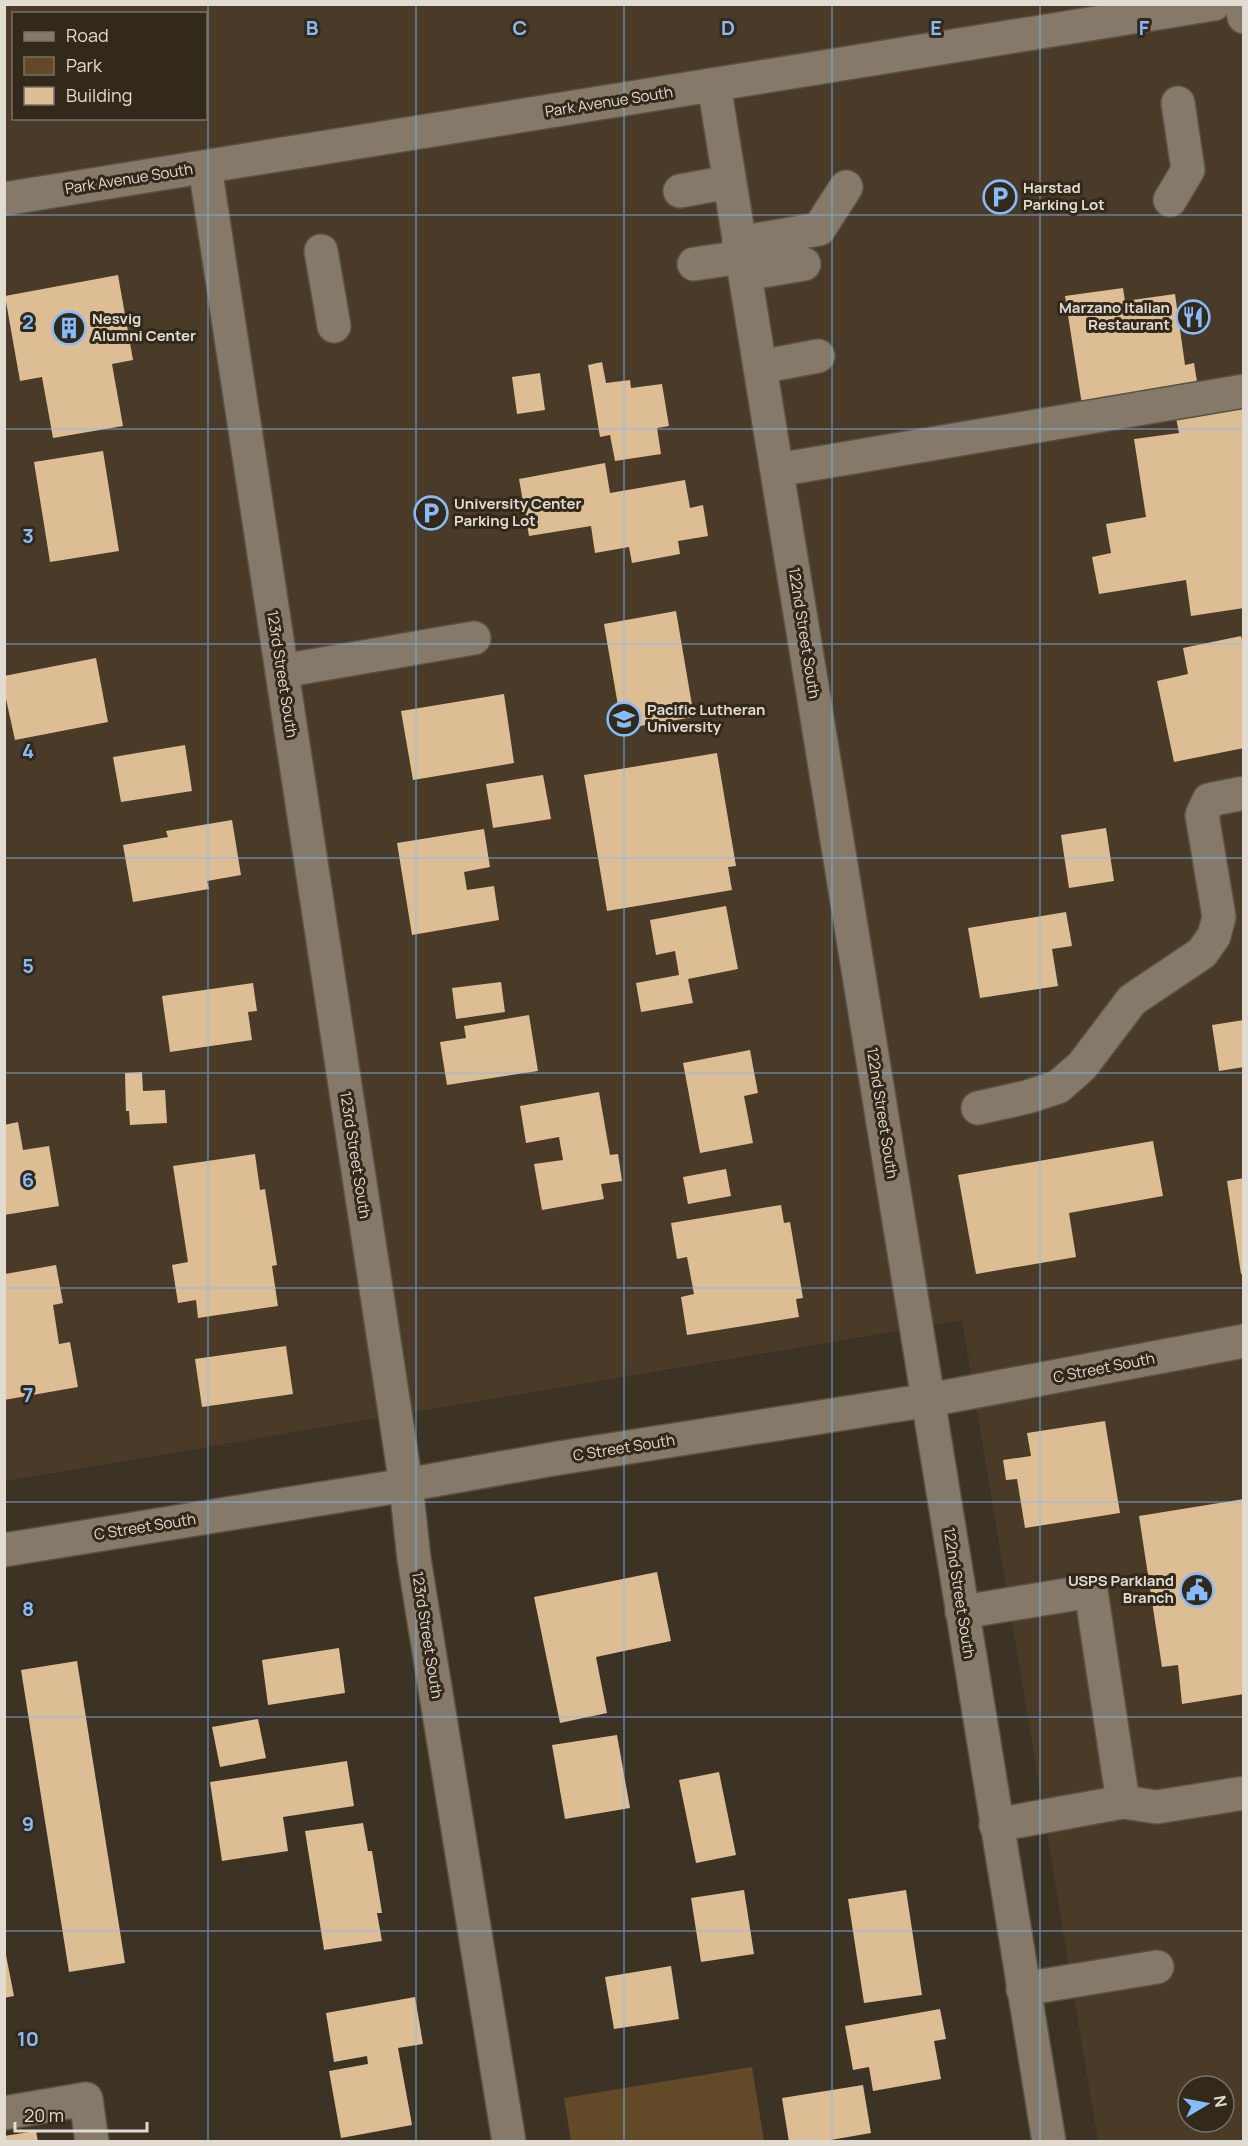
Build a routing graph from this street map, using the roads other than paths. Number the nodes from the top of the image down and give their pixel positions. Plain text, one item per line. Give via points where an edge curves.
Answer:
1 (1214, 4) edge
2 (1242, 4) edge
3 (1244, 17) edge
4 (714, 85) junction
5 (1179, 104) dead end
6 (205, 167) junction
7 (729, 182) junction
8 (846, 187) dead end
9 (680, 191) dead end
10 (4, 199) edge
11 (1170, 200) dead end
12 (321, 251) dead end
13 (742, 258) junction
14 (694, 264) dead end
15 (804, 264) dead end
16 (334, 326) dead end
17 (818, 356) dead end
18 (760, 367) junction
19 (1244, 391) edge
20 (777, 470) junction
21 (474, 638) dead end
22 (282, 671) junction
23 (1244, 793) edge
24 (978, 1108) dead end
25 (1244, 1341) edge
26 (929, 1400) junction
27 (406, 1485) junction
28 (4, 1550) edge
29 (962, 1612) junction
30 (1244, 1792) edge
31 (1123, 1802) junction
32 (996, 1825) junction
33 (1157, 1967) dead end
34 (1023, 1989) junction
35 (4, 2112) edge
36 (92, 2142) edge
37 (510, 2142) edge
38 (1049, 2142) edge

1 - 4 street, Park Avenue South
2 - 3 street
4 - 6 street, Park Avenue South
4 - 7 street, 122nd Street South
5 - 11 street via 1188,170
6 - 10 street, Park Avenue South
6 - 22 street, 123rd Street South
7 - 9 street
7 - 13 street, 122nd Street South
8 - 13 street via 819,229
12 - 16 street
13 - 14 street
13 - 15 street
13 - 18 street, 122nd Street South
17 - 18 street
18 - 20 street, 122nd Street South
19 - 20 street
20 - 26 street, 122nd Street South
21 - 22 street
22 - 27 street, 123rd Street South
23 - 24 street via 1209,800 1202,815 1219,917 1214,936 1202,953 1132,1000 1082,1066 1058,1087
25 - 26 street, C Street South
26 - 27 street, C Street South
26 - 29 street, 122nd Street South
27 - 28 street, C Street South
27 - 37 street, 123rd Street South via 416,1570
29 - 31 street via 1090,1591
29 - 32 street, 122nd Street South
30 - 31 street via 1157,1808
31 - 32 street
32 - 34 street, 122nd Street South
33 - 34 street
34 - 38 street, 122nd Street South
35 - 36 street via 86,2099

